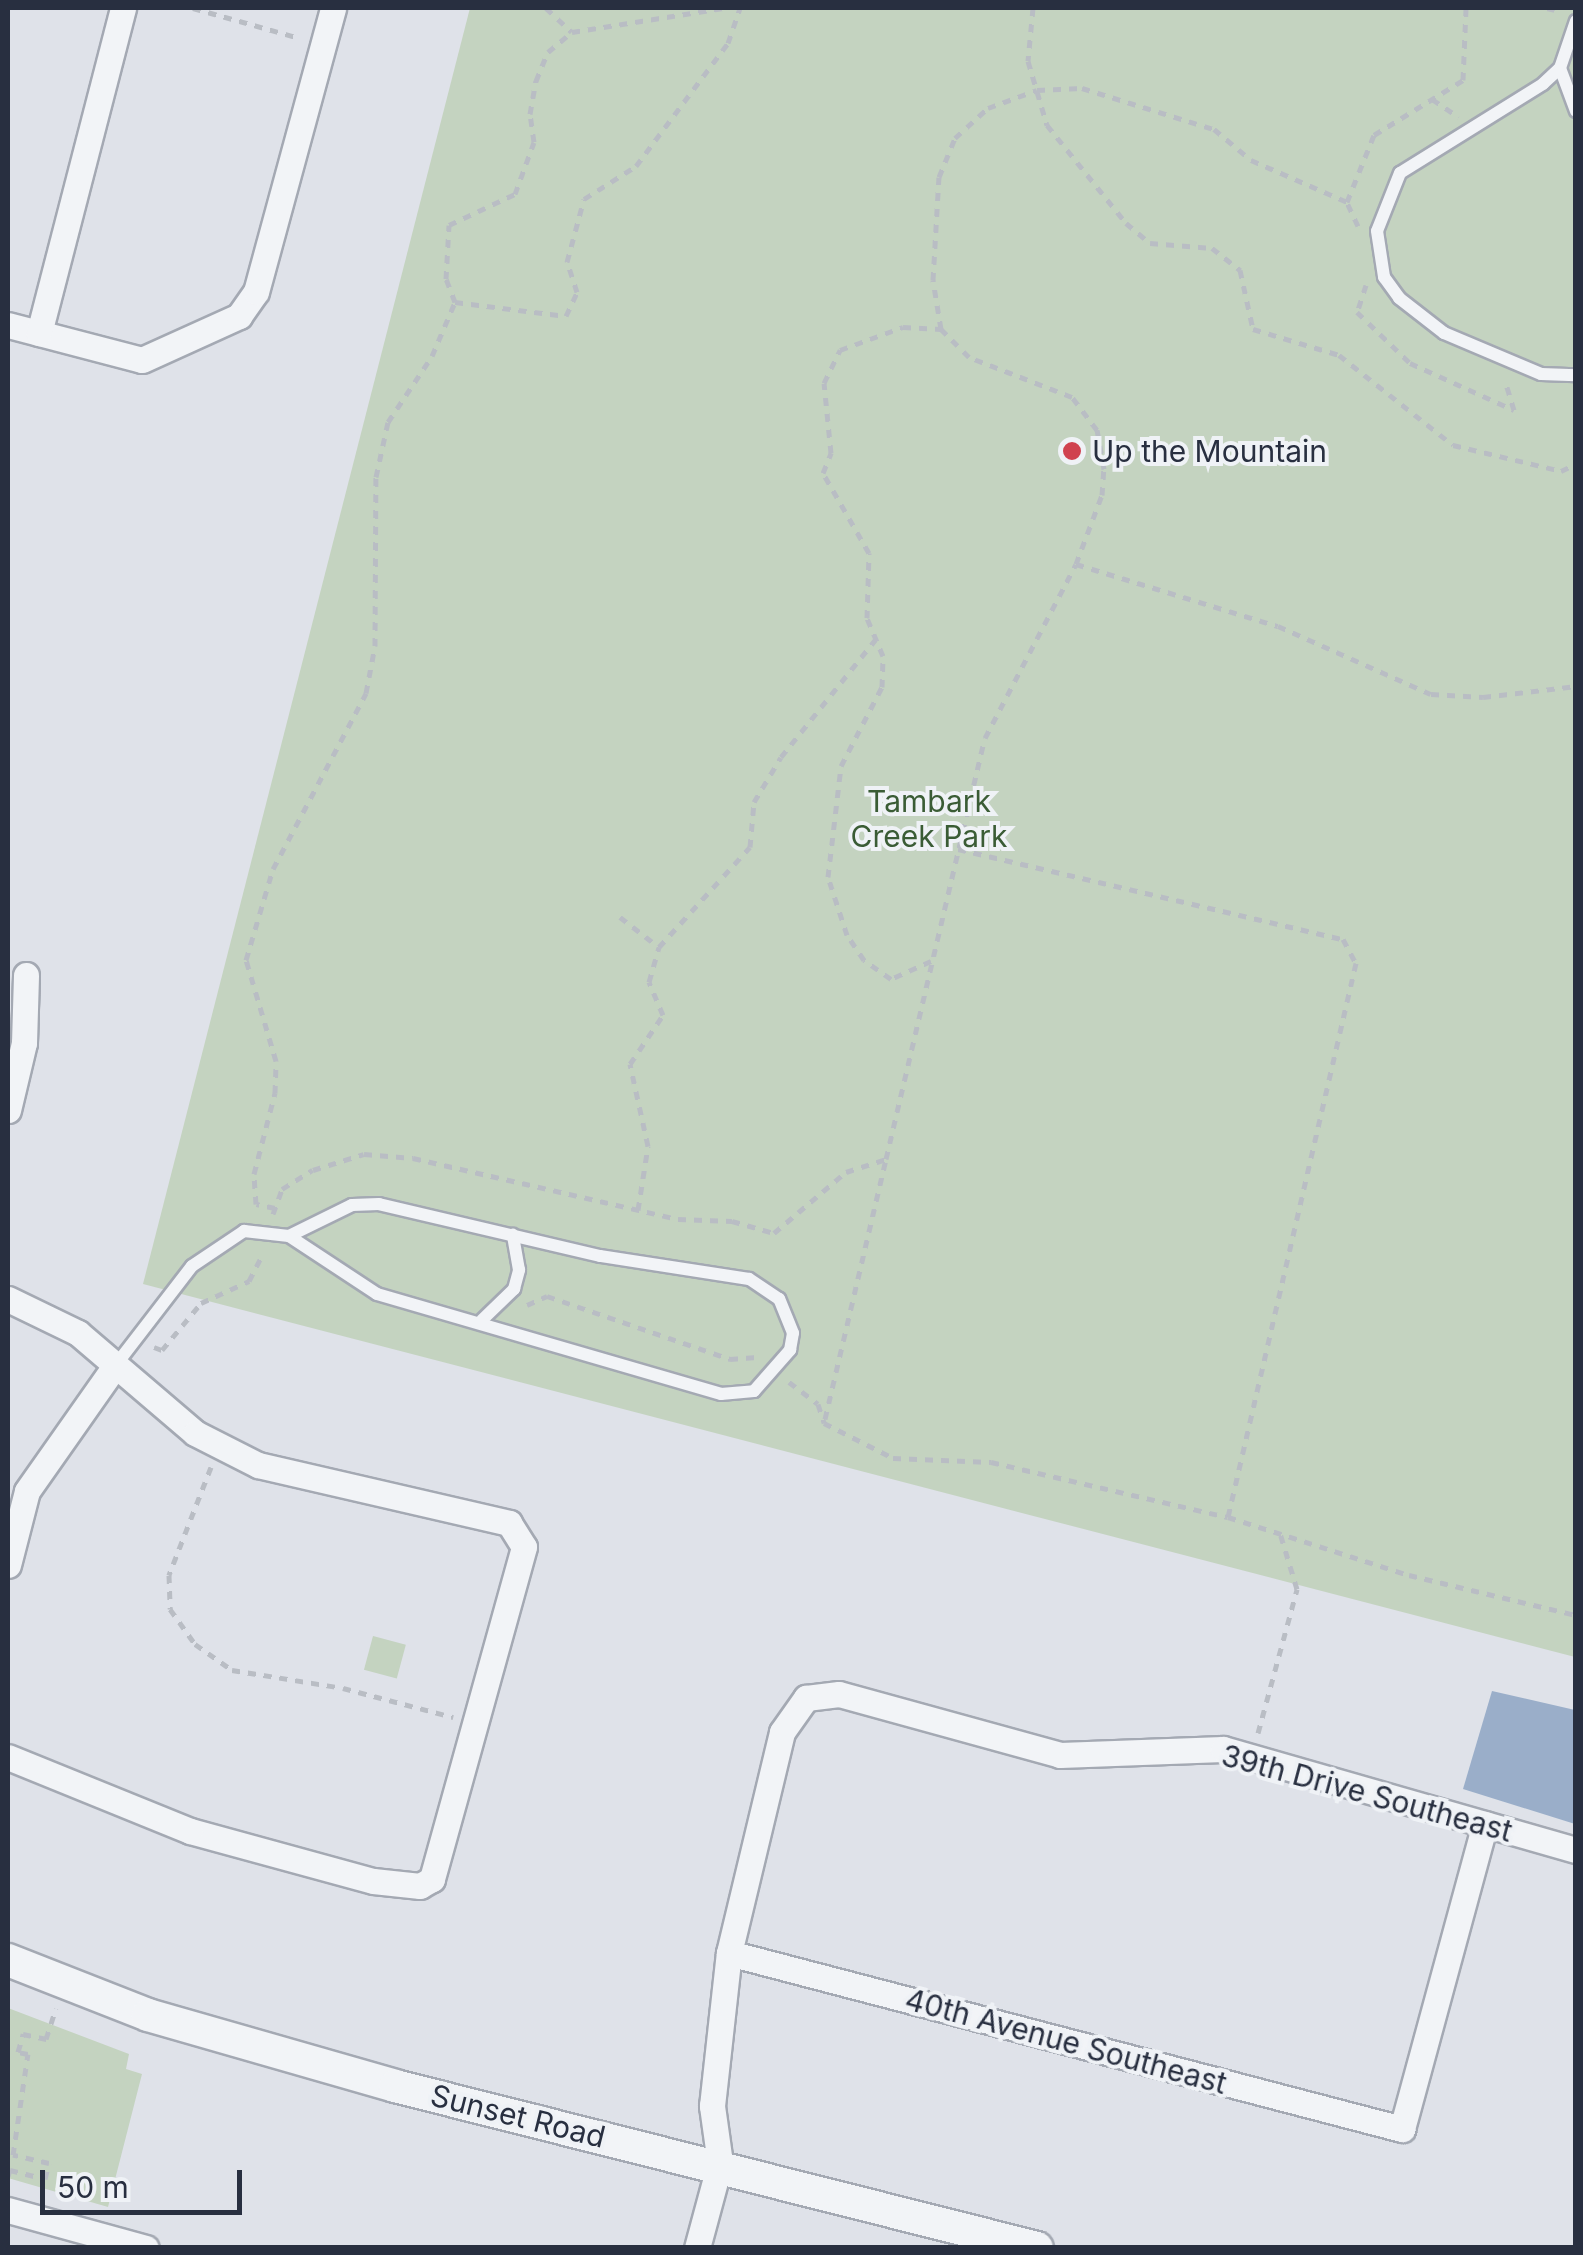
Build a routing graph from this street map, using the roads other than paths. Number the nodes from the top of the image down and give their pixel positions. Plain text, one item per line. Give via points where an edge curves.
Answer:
1 (123, 8) edge
2 (333, 8) edge
3 (1576, 21) edge
4 (1560, 68) junction
5 (1576, 112) edge
6 (8, 325) edge
7 (39, 334) junction
8 (1576, 375) edge
9 (26, 976) dead end
10 (8, 1110) edge
11 (290, 1236) junction
12 (513, 1236) junction
13 (8, 1298) edge
14 (482, 1320) junction
15 (116, 1366) junction
16 (8, 1565) edge
17 (8, 1757) edge
18 (1485, 1824) junction
19 (1576, 1850) edge
20 (729, 1953) junction
21 (8, 1960) edge
22 (720, 2164) junction
23 (8, 2210) edge
24 (146, 2248) edge
25 (698, 2248) edge
26 (1036, 2248) edge

1 - 7 street
2 - 7 street via 256,292 239,316 142,360
3 - 4 lane
4 - 5 lane
4 - 8 lane via 1400,172 1377,231 1384,276 1399,298 1444,333 1541,374
6 - 7 street
9 - 10 street via 24,1043
11 - 12 lane via 352,1205 379,1204
11 - 14 lane via 353,1283
11 - 15 lane via 244,1231 220,1242 192,1266
12 - 14 lane via 519,1270 503,1306
12 - 14 lane via 764,1286 779,1299 793,1333 777,1372 754,1390 721,1394
13 - 15 street via 78,1333
15 - 16 street via 27,1490
15 - 17 street via 195,1433 258,1465 509,1523 524,1548 476,1724 432,1880 405,1888 190,1831
18 - 19 street, 39th Drive Southeast
18 - 20 street, 39th Drive Southeast via 1223,1749 1060,1755 839,1694 806,1698 782,1732
18 - 20 street, 40th Avenue Southeast via 1402,2129
20 - 22 street via 712,2106
21 - 22 street, Sunset Road via 148,2014 395,2086
22 - 25 street
22 - 26 street, Sunset Road
23 - 24 street

